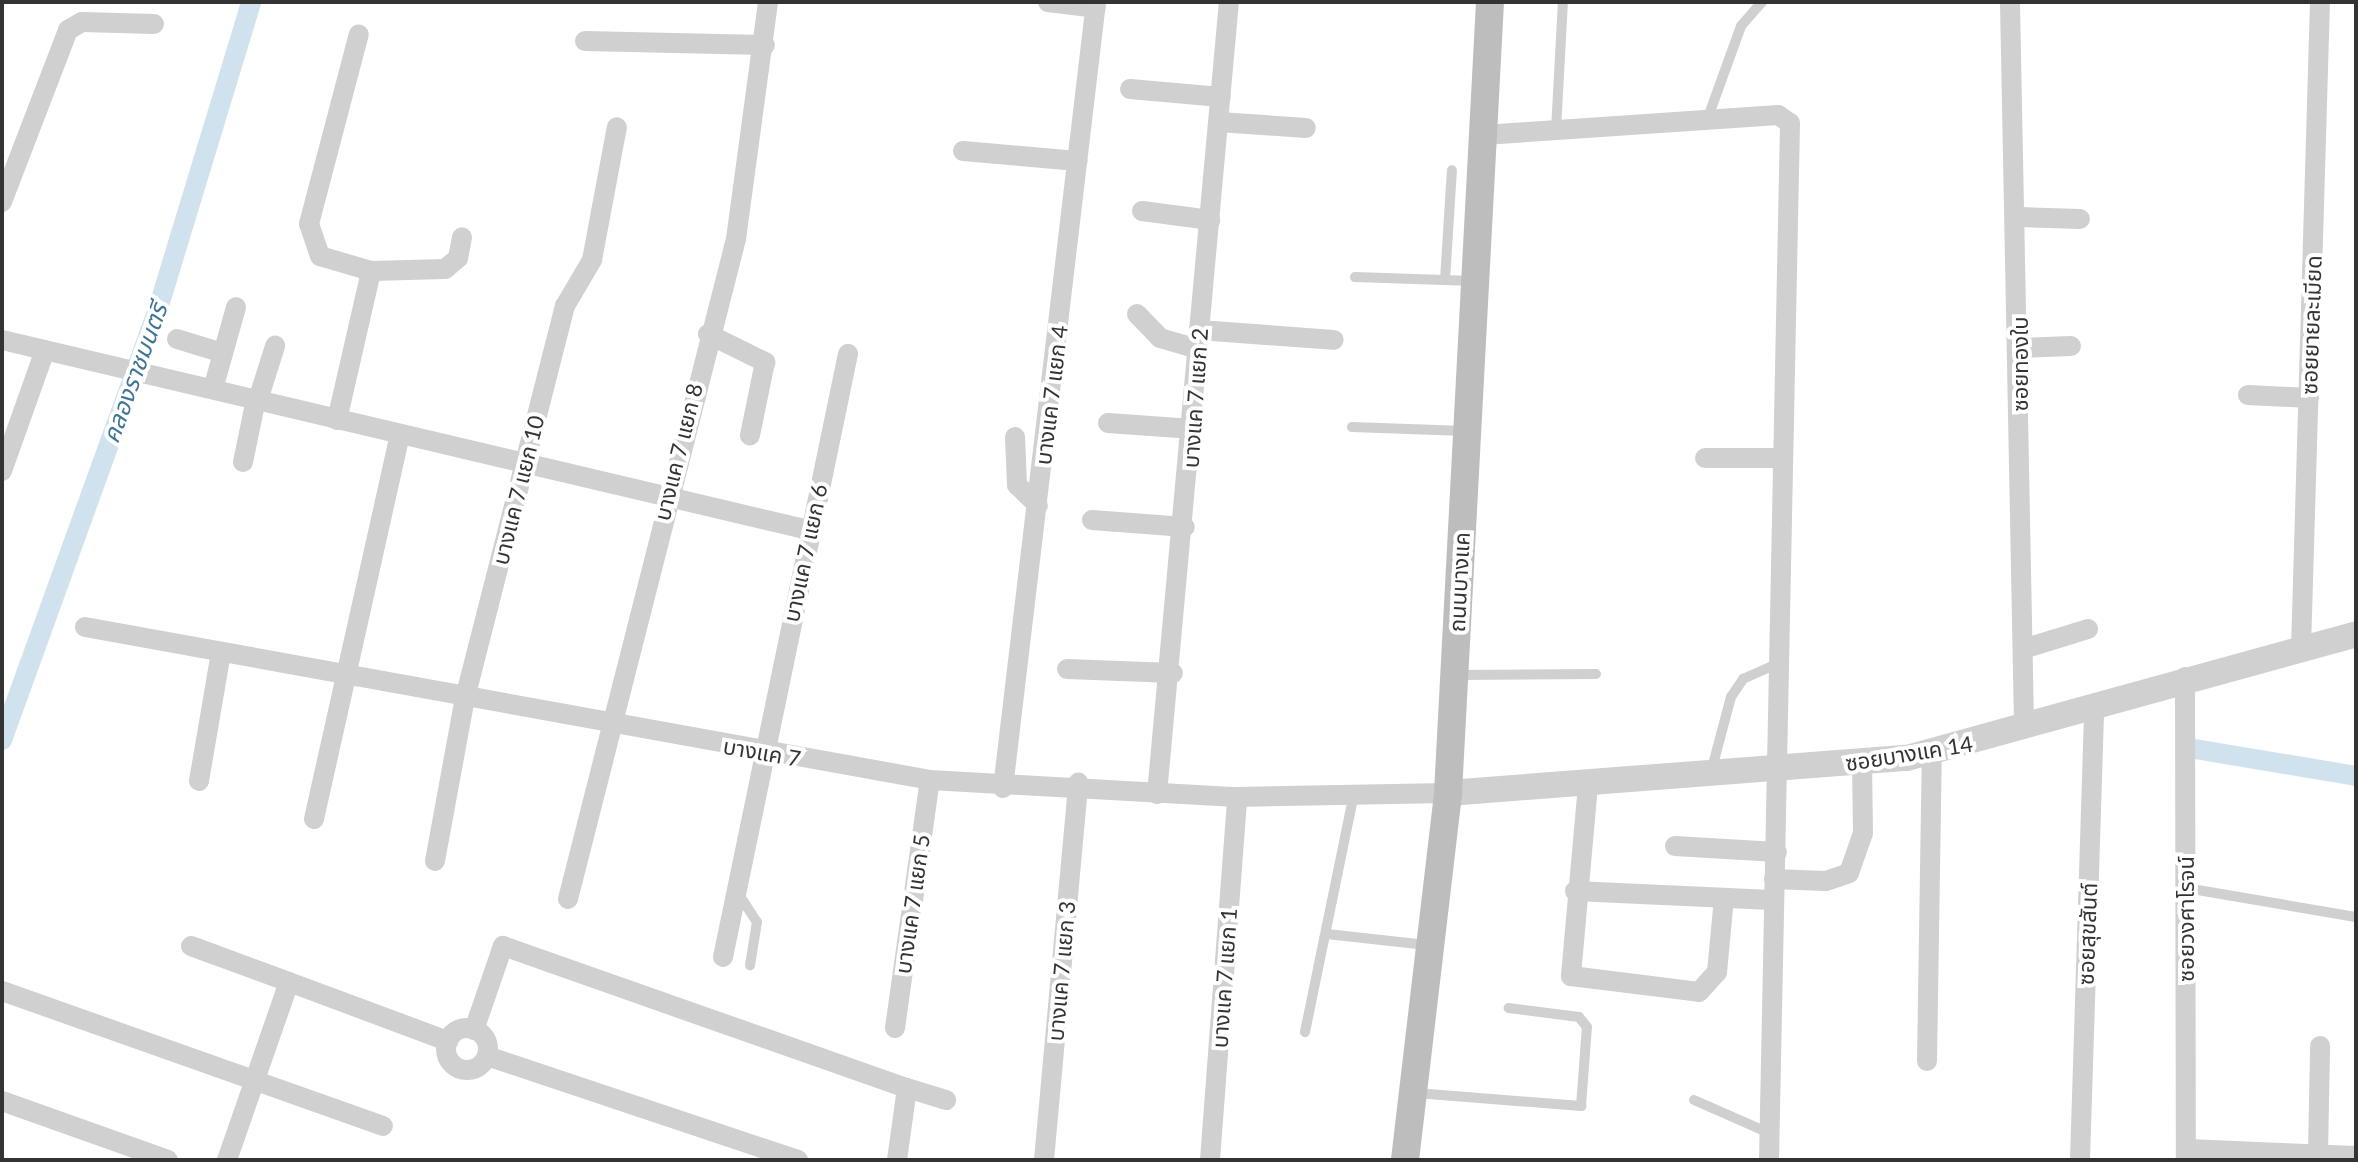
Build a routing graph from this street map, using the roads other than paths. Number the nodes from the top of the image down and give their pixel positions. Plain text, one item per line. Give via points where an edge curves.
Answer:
1 (768, 2) edge
2 (1048, 2) edge
3 (1229, 2) edge
4 (1490, 2) edge
5 (1563, 2) edge
6 (1762, 2) edge
7 (2010, 2) edge
8 (2320, 2) edge
9 (1096, 5) edge
10 (154, 24) dead end
11 (359, 34) dead end
12 (585, 41) dead end
13 (765, 45) junction
14 (1130, 89) dead end
15 (1221, 97) junction
16 (1707, 120) junction
17 (1219, 122) junction
18 (617, 127) dead end
19 (1306, 128) dead end
20 (1556, 130) junction
21 (1484, 135) junction
22 (963, 151) dead end
23 (1078, 161) junction
24 (1452, 170) dead end
25 (2, 202) edge
26 (1142, 211) dead end
27 (2020, 217) junction
28 (2080, 219) dead end
29 (1210, 220) junction
30 (462, 237) dead end
31 (371, 271) junction
32 (1355, 277) dead end
33 (1445, 280) junction
34 (1475, 281) junction
35 (236, 307) dead end
36 (1137, 314) dead end
37 (708, 334) junction
38 (177, 339) dead end
39 (2, 340) edge
40 (1199, 340) junction
41 (1334, 340) dead end
42 (275, 346) dead end
43 (2071, 346) dead end
44 (2019, 348) junction
45 (45, 350) junction
46 (223, 353) junction
47 (848, 354) dead end
48 (213, 389) junction
49 (2248, 395) dead end
50 (2309, 398) junction
51 (257, 400) junction
52 (337, 420) junction
53 (1108, 423) dead end
54 (1352, 427) dead end
55 (1193, 429) junction
56 (1467, 431) junction
57 (400, 435) junction
58 (750, 435) dead end
59 (1015, 437) dead end
60 (1705, 458) dead end
61 (1779, 458) junction
62 (243, 462) dead end
63 (525, 463) junction
64 (2, 471) edge
65 (667, 495) junction
66 (1038, 505) junction
67 (1092, 520) dead end
68 (1185, 527) junction
69 (809, 530) junction
70 (85, 627) dead end
71 (2088, 629) dead end
72 (2356, 634) edge
73 (2023, 649) junction
74 (2301, 649) junction
75 (221, 652) junction
76 (1775, 665) junction
77 (1067, 669) dead end
78 (1173, 673) junction
79 (1596, 674) dead end
80 (1455, 675) junction
81 (341, 676) junction
82 (2185, 677) junction
83 (465, 698) junction
84 (2094, 708) junction
85 (613, 726) junction
86 (2024, 727) junction
87 (765, 753) junction
88 (1932, 753) junction
89 (1862, 763) junction
90 (1772, 769) junction
91 (1710, 776) junction
92 (930, 780) junction
93 (199, 781) dead end
94 (1078, 783) junction
95 (1588, 785) junction
96 (1003, 788) junction
97 (1448, 793) junction
98 (1157, 794) junction
99 (1237, 797) junction
100 (1353, 798) junction
101 (314, 819) dead end
102 (1675, 846) dead end
103 (1777, 852) junction
104 (435, 861) dead end
105 (1774, 879) junction
106 (2186, 888) junction
107 (1575, 891) junction
108 (737, 892) junction
109 (1724, 898) junction
110 (568, 899) dead end
111 (1772, 900) junction
112 (2356, 917) edge
113 (1327, 934) junction
114 (191, 946) dead end
115 (1432, 946) junction
116 (723, 957) dead end
117 (750, 965) dead end
118 (289, 982) junction
119 (2, 991) edge
120 (1509, 1008) dead end
121 (895, 1028) dead end
122 (474, 1030) junction
123 (1305, 1032) dead end
124 (448, 1041) junction
125 (2320, 1046) dead end
126 (487, 1056) junction
127 (1927, 1061) dead end
128 (256, 1081) junction
129 (907, 1088) junction
130 (1416, 1093) junction
131 (946, 1100) dead end
132 (1694, 1100) dead end
133 (2, 1101) edge
134 (383, 1126) dead end
135 (1769, 1133) junction
136 (2318, 1154) junction
137 (2186, 1155) edge
138 (2356, 1156) edge
139 (168, 1160) edge
140 (227, 1160) edge
141 (798, 1160) edge
142 (897, 1160) edge
143 (1044, 1160) edge
144 (1210, 1160) edge
145 (1405, 1160) edge
146 (1769, 1160) edge
147 (2080, 1160) edge

1 - 13 street, บางแค 7 แยก 8
2 - 9 street
3 - 15 street, บางแค 7 แยก 2
4 - 21 main road, ถนนบางแค
5 - 20 lane
6 - 16 lane via 1741,26
7 - 27 street, ซอยทองใบ
8 - 50 street, ซอยยายละเมียด
9 - 23 street, บางแค 7 แยก 4
10 - 25 street via 82,22 68,30
11 - 31 street via 309,239 329,261
12 - 13 street
13 - 37 street, บางแค 7 แยก 8 via 736,239
14 - 15 street
15 - 17 street, บางแค 7 แยก 2
16 - 20 street
16 - 61 street via 1778,115 1790,123
17 - 19 street
17 - 29 street, บางแค 7 แยก 2
18 - 63 street, บางแค 7 แยก 10 via 587,276 565,306
20 - 21 street
21 - 34 main road, ถนนบางแค
22 - 23 street
23 - 66 street, บางแค 7 แยก 4
24 - 33 lane
26 - 29 street
27 - 28 street
27 - 44 street, ซอยทองใบ
29 - 40 street, บางแค 7 แยก 2
30 - 31 street via 458,258 445,269
31 - 52 street
32 - 33 lane
33 - 34 lane
34 - 56 main road, ถนนบางแค
35 - 46 street
36 - 40 street via 1160,338
37 - 58 street via 765,362
37 - 65 street, บางแค 7 แยก 8
38 - 46 street
39 - 45 street
40 - 41 street
40 - 55 street, บางแค 7 แยก 2
42 - 51 street
43 - 44 street
44 - 73 street, ซอยทองใบ
45 - 48 street
45 - 64 street
46 - 48 street
47 - 69 street, บางแค 7 แยก 6
48 - 51 street
49 - 50 street
50 - 74 street, ซอยยายละเมียด
51 - 52 street
51 - 62 street
52 - 57 street
53 - 55 street
54 - 56 lane
55 - 68 street, บางแค 7 แยก 2
56 - 80 main road, ถนนบางแค
57 - 63 street
57 - 81 street
59 - 66 street via 1017,485
60 - 61 street
61 - 76 street
63 - 65 street
63 - 83 street, บางแค 7 แยก 10
65 - 69 street
65 - 85 street, บางแค 7 แยก 8
66 - 96 street, บางแค 7 แยก 4
67 - 68 street
68 - 78 street, บางแค 7 แยก 2
69 - 87 street, บางแค 7 แยก 6
70 - 75 street, บางแค 7
71 - 73 street
72 - 74 street, ซอยบางแค 14
73 - 86 street, ซอยทองใบ
74 - 82 street, ซอยบางแค 14
75 - 81 street, บางแค 7
75 - 93 street
76 - 90 street
76 - 91 lane via 1743,679 1731,697
77 - 78 street
78 - 98 street, บางแค 7 แยก 2
79 - 80 lane
80 - 97 main road, ถนนบางแค
81 - 83 street, บางแค 7
81 - 101 street
82 - 84 street, ซอยบางแค 14
82 - 106 street, ซอยวงศาโรจน์
83 - 85 street, บางแค 7
83 - 104 street, บางแค 7 แยก 10
84 - 86 street, ซอยบางแค 14
84 - 147 street, ซอยสุขสันต์
85 - 87 street, บางแค 7
85 - 110 street, บางแค 7 แยก 8
86 - 88 street, ซอยบางแค 14
87 - 92 street, บางแค 7
87 - 108 street, บางแค 7 แยก 6
88 - 89 street, ซอยบางแค 14
88 - 127 street
89 - 90 street, ซอยบางแค 14
89 - 105 street via 1863,833 1849,873 1826,881
90 - 91 street, ซอยบางแค 14
90 - 103 street
91 - 95 street, ซอยบางแค 14
92 - 96 street, บางแค 7
92 - 121 street, บางแค 7 แยก 5
94 - 96 street, บางแค 7
94 - 98 street, บางแค 7
94 - 143 street, บางแค 7 แยก 3
95 - 97 street, ซอยบางแค 14
95 - 107 street
97 - 100 street, บางแค 7
97 - 115 main road, ถนนบางแค
98 - 99 street, บางแค 7
99 - 100 street, บางแค 7
99 - 144 street, บางแค 7 แยก 1
100 - 113 lane
102 - 103 street
103 - 105 street
105 - 111 street
106 - 112 lane
106 - 137 street, ซอยวงศาโรจน์
107 - 109 street
107 - 109 street via 1571,976 1699,992 1717,972
108 - 116 street, บางแค 7 แยก 6
108 - 117 lane via 757,922
109 - 111 street
111 - 135 street
113 - 115 lane
113 - 123 lane
114 - 118 street
115 - 130 main road, ถนนบางแค
118 - 124 street
118 - 128 street
119 - 128 street
120 - 130 lane via 1579,1017 1587,1027 1581,1106
122 - 124 street
122 - 126 street via 484,1037
122 - 129 street via 503,946
124 - 126 street via 450,1061 460,1069 479,1067
125 - 136 street
126 - 141 street
128 - 134 street
128 - 140 street
129 - 131 street
129 - 142 street
130 - 145 main road, ถนนบางแค
132 - 135 lane
133 - 139 street
135 - 146 street
136 - 137 street
136 - 138 street

